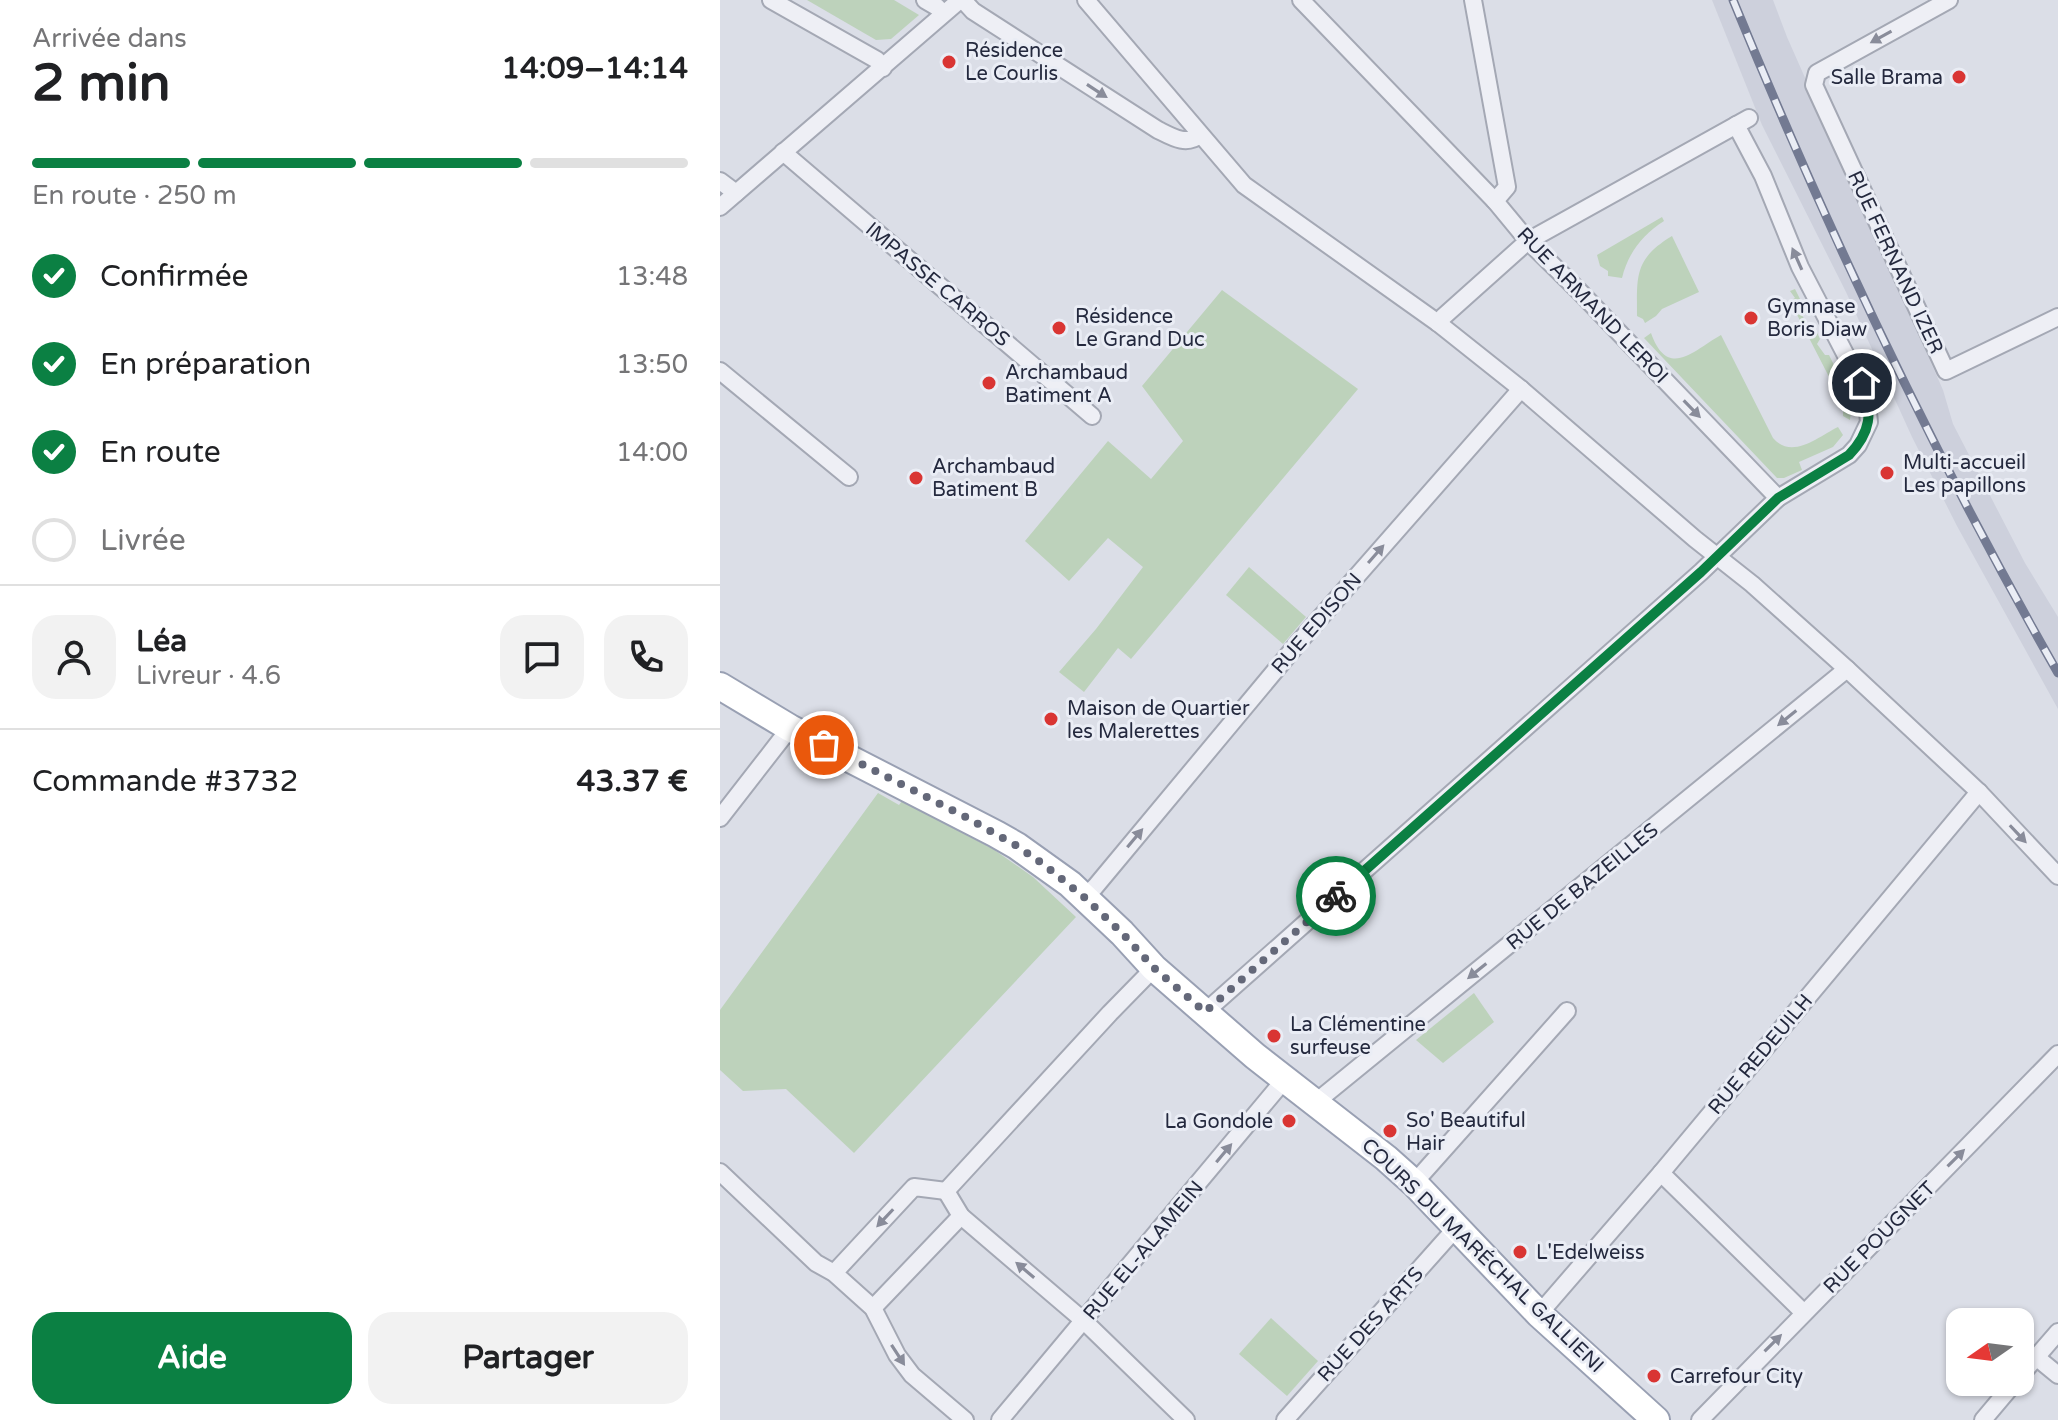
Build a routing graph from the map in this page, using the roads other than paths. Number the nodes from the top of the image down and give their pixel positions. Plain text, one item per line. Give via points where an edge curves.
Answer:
1 (771, 0) edge
2 (925, 0) edge
3 (962, 0) edge
4 (1086, 0) edge
5 (1301, 0) edge
6 (1473, 0) edge
7 (1949, 0) edge
8 (943, 14) junction
9 (883, 68) junction
10 (1200, 135) junction
11 (783, 152) junction
12 (720, 181) edge
13 (736, 193) junction
14 (1495, 201) junction
15 (720, 207) edge
16 (1528, 241) junction
17 (2058, 317) edge
18 (1438, 323) junction
19 (720, 371) edge
20 (1521, 389) junction
21 (1092, 416) dead end
22 (849, 477) dead end
23 (1778, 498) junction
24 (1716, 556) junction
25 (1847, 669) junction
26 (720, 686) edge
27 (790, 728) junction
28 (1979, 792) junction
29 (720, 818) edge
30 (2058, 876) edge
31 (1084, 897) junction
32 (1154, 968) junction
33 (1567, 1011) dead end
34 (1205, 1012) junction
35 (2058, 1054) edge
36 (1285, 1079) junction
37 (1316, 1102) junction
38 (720, 1172) edge
39 (1661, 1173) junction
40 (1414, 1183) junction
41 (946, 1191) junction
42 (961, 1216) junction
43 (1456, 1228) junction
44 (834, 1273) junction
45 (873, 1308) junction
46 (1804, 1313) junction
47 (1539, 1314) junction
48 (1084, 1321) junction
49 (2058, 1332) edge
50 (2036, 1357) junction
51 (2034, 1359) edge
52 (2058, 1375) edge
53 (2003, 1396) edge
54 (965, 1420) edge
55 (1000, 1420) edge
56 (1186, 1420) edge
57 (1285, 1420) edge
58 (1656, 1420) edge
59 (1700, 1420) edge
60 (1983, 1420) edge

1 - 9 street
2 - 8 street
3 - 8 street
3 -> 10 street via 1158,130 1182,141
4 - 10 street
5 - 14 street, RUE ARMAND LEROI
6 - 14 street via 1507,187
7 -> 17 street, RUE FERNAND IZER via 1832,63 1817,73 1814,85 1946,371
8 - 9 street
9 - 11 street
10 - 18 street via 1244,185
11 - 13 street
11 - 21 street, IMPASSE CARROS
12 - 13 street
13 - 15 street
14 - 16 street, RUE ARMAND LEROI
16 - 18 street
16 -> 23 street, RUE ARMAND LEROI
23 -> 16 street via 1849,455 1865,434 1869,409 1862,383 1800,267 1743,122
18 - 20 street
19 - 22 street
20 - 24 street
31 -> 20 street, RUE EDISON
23 - 24 street
24 - 25 street
24 - 34 street
25 - 28 street
25 -> 37 street, RUE DE BAZEILLES
26 - 27 main road, COURS DU MARÉCHAL GALLIENI
27 - 29 street
27 - 31 main road, COURS DU MARÉCHAL GALLIENI via 996,834
28 -> 30 street
28 - 39 street, RUE REDEUILH
31 - 32 main road, COURS DU MARÉCHAL GALLIENI
32 - 34 main road, COURS DU MARÉCHAL GALLIENI
32 - 41 street
33 - 40 street
34 - 36 main road, COURS DU MARÉCHAL GALLIENI
46 -> 35 street, RUE POUGNET
36 - 37 main road, COURS DU MARÉCHAL GALLIENI
48 -> 36 street, RUE EL-ALAMEIN
37 - 40 main road, COURS DU MARÉCHAL GALLIENI
38 - 44 street via 816,1263
39 - 46 street
39 - 47 street, RUE REDEUILH
40 - 43 main road, COURS DU MARÉCHAL GALLIENI
41 - 42 street
41 -> 44 street via 914,1187
42 - 45 street
48 -> 42 street
43 - 47 main road, COURS DU MARÉCHAL GALLIENI
43 - 57 street, RUE DES ARTS
44 - 45 street
45 -> 54 street via 912,1375
59 -> 46 street, RUE POUGNET
47 - 58 main road, COURS DU MARÉCHAL GALLIENI
48 - 55 street, RUE EL-ALAMEIN
48 - 56 street
49 - 50 street
50 - 51 street
50 - 52 street
53 - 60 street

